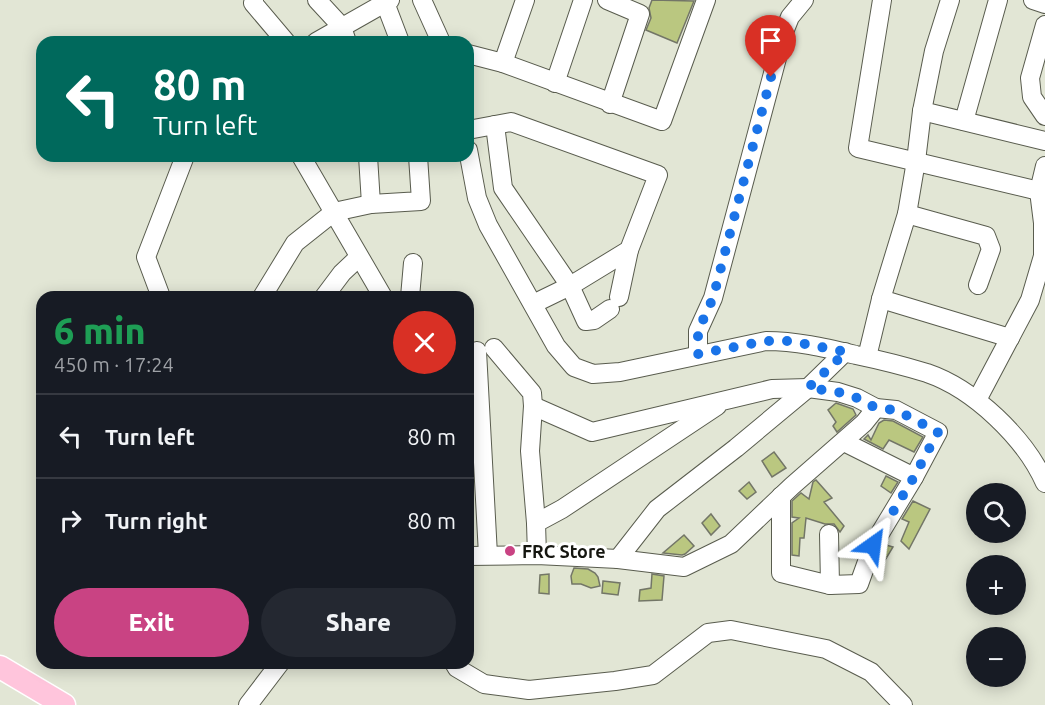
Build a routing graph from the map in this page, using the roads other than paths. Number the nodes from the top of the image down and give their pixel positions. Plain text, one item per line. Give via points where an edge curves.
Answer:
1 (254, 0) edge
2 (317, 0) edge
3 (422, 0) edge
4 (525, 0) edge
5 (583, 0) edge
6 (607, 0) edge
7 (804, 0) edge
8 (882, 0) edge
9 (950, 0) edge
10 (998, 0) edge
11 (1033, 0) edge
12 (387, 1) edge
13 (707, 1) edge
14 (1045, 4) edge
15 (1045, 25) edge
16 (345, 35) edge
17 (281, 36) edge
18 (398, 36) edge
19 (438, 36) edge
20 (474, 56) edge
21 (503, 63) junction
22 (555, 83) junction
23 (610, 104) junction
24 (922, 111) junction
25 (1045, 116) edge
26 (964, 121) junction
27 (495, 125) junction
28 (474, 129) edge
29 (1045, 141) edge
30 (916, 161) junction
31 (183, 162) edge
32 (304, 162) edge
33 (319, 162) edge
34 (368, 162) edge
35 (418, 162) edge
36 (470, 162) edge
37 (1045, 166) edge
38 (1039, 192) junction
39 (322, 193) junction
40 (371, 204) junction
41 (334, 212) junction
42 (907, 214) junction
43 (629, 250) junction
44 (1044, 256) edge
45 (359, 257) junction
46 (413, 263) dead end
47 (978, 285) dead end
48 (570, 286) junction
49 (159, 291) edge
50 (266, 291) edge
51 (328, 291) edge
52 (379, 291) edge
53 (411, 291) edge
54 (881, 299) junction
55 (533, 304) junction
56 (1010, 339) junction
57 (846, 352) junction
58 (698, 354) junction
59 (867, 357) junction
60 (808, 388) junction
61 (731, 397) junction
62 (977, 400) junction
63 (533, 406) junction
64 (876, 408) junction
65 (844, 442) junction
66 (914, 477) junction
67 (1045, 483) edge
68 (781, 496) junction
69 (536, 523) junction
70 (828, 534) dead end
71 (488, 555) junction
72 (537, 555) junction
73 (474, 556) edge
74 (618, 559) junction
75 (830, 585) junction
76 (3, 669) edge
77 (275, 669) edge
78 (459, 669) edge
79 (64, 705) edge
80 (248, 705) edge
81 (903, 705) edge

1 - 17 street
2 - 16 street
3 - 19 street
4 - 21 street
5 - 22 street
6 - 23 street via 640,14
7 - 58 street via 784,32 713,298 698,331
8 - 30 street via 858,148
9 - 24 street via 934,51
10 - 26 street
11 - 14 street
12 - 16 street
12 - 18 street
13 - 23 street via 662,121
15 - 25 street via 1030,78 1032,96
20 - 21 street
21 - 22 street
22 - 23 street
24 - 26 street
24 - 30 street
26 - 29 street
27 - 28 street
27 - 43 street via 511,122 658,175
27 - 48 street via 503,188
30 - 38 street
30 - 42 street
31 - 49 street via 146,257
32 - 39 street
33 - 39 street
34 - 40 street
35 - 40 street via 421,201
36 - 55 street via 477,198 488,225
37 - 38 street
38 - 44 street
39 - 41 street
40 - 41 street
41 - 45 street
41 - 50 street via 295,243
42 - 47 street via 986,236 991,249
42 - 54 street
43 - 48 street
43 - 48 street via 615,303 594,320 586,321
44 - 56 street via 1030,300
45 - 51 street
45 - 52 street
46 - 53 street
48 - 55 street
54 - 56 street
54 - 59 street
55 - 58 street via 556,346 574,367 593,374 620,372
56 - 62 street
57 - 58 street via 790,341 766,341
57 - 59 street
57 - 60 street
59 - 62 street via 929,374
60 - 61 street via 772,389
60 - 64 street via 838,392
60 - 74 street via 657,509
61 - 63 street via 592,432
61 - 69 street
62 - 67 street via 1020,442
63 - 69 street via 530,452
63 - 71 street via 532,393 486,350
64 - 65 street
64 - 66 street via 896,410 938,432
65 - 66 street
65 - 68 street
66 - 75 street via 873,545 859,584
68 - 74 street via 731,544 684,567
68 - 75 street via 781,573
69 - 72 street
70 - 75 street
71 - 72 street
71 - 73 street
72 - 74 street
76 - 79 main road
77 - 80 street
78 - 81 street via 484,684 529,690 615,681 653,675 708,633 731,630 826,649 871,672

